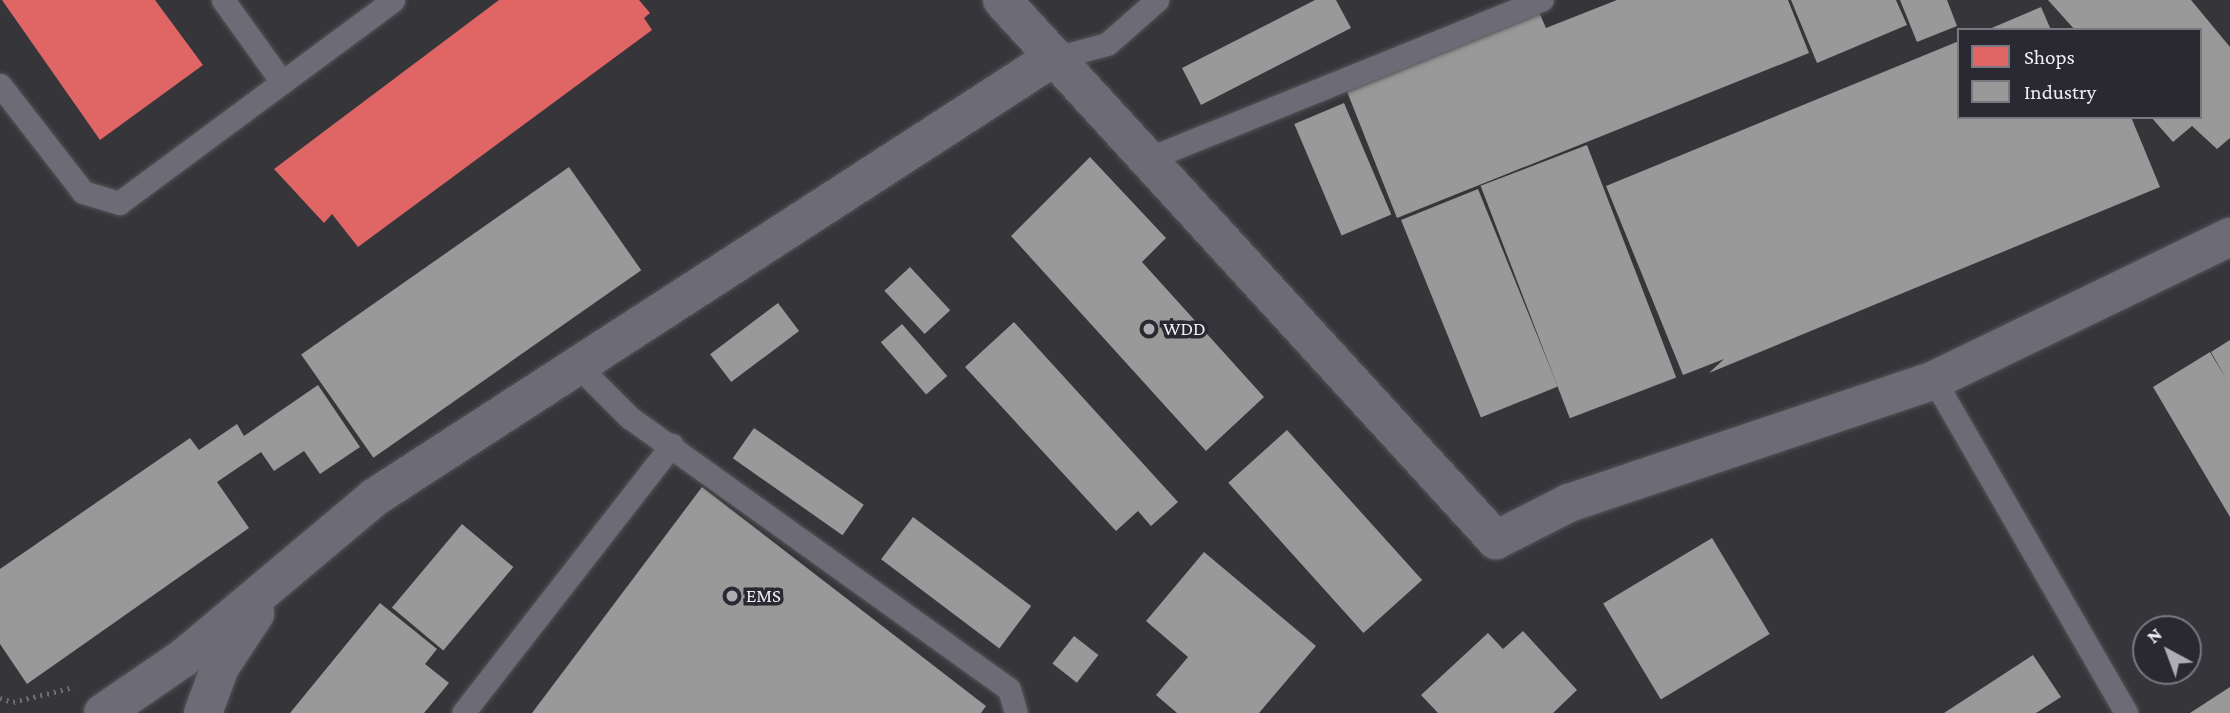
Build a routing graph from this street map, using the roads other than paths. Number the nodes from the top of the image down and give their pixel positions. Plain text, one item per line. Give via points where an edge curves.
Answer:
1 (223, 0) edge
2 (393, 0) edge
3 (1002, 0) edge
4 (1157, 0) edge
5 (1542, 0) edge
6 (1051, 59) junction
7 (282, 82) junction
8 (0, 85) edge
9 (1145, 160) junction
10 (2230, 237) edge
11 (577, 365) junction
12 (1934, 380) junction
13 (673, 445) junction
14 (318, 541) junction
15 (103, 713) edge
16 (203, 713) edge
17 (463, 713) edge
18 (1016, 713) edge
19 (2126, 713) edge

1 - 7 lane
2 - 7 lane
3 - 6 street
4 - 6 lane via 1107,44
5 - 9 lane
6 - 9 street
6 - 11 street
7 - 8 lane via 119,203 83,192
9 - 12 street via 1496,540 1569,503
10 - 12 street
11 - 13 lane via 629,417
11 - 14 street via 375,497
12 - 19 lane
13 - 17 lane
13 - 18 lane via 1009,689
14 - 15 street via 182,659
14 - 16 street via 237,638 220,667

